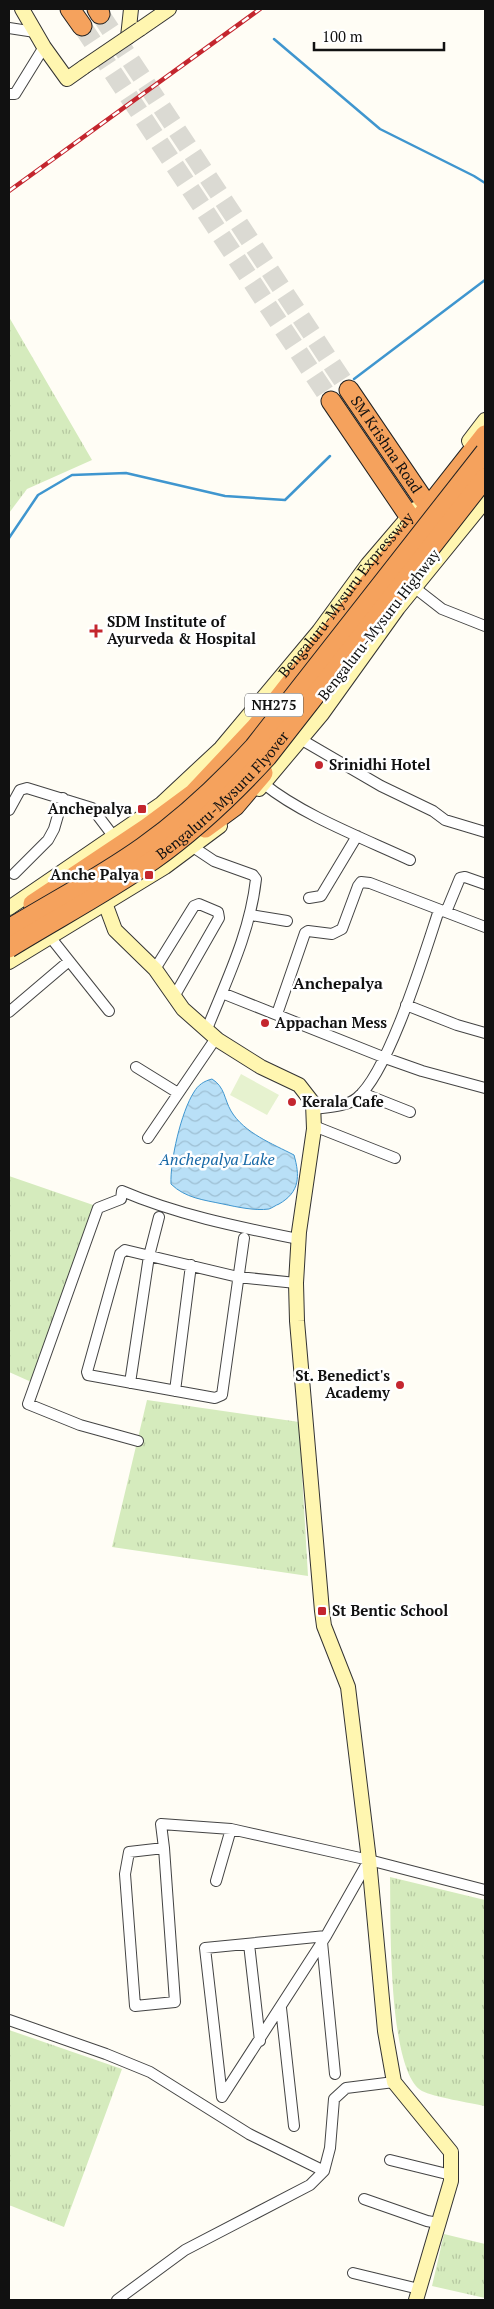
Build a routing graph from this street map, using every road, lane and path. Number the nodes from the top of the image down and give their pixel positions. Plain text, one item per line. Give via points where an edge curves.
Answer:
1 (22, 9) edge
2 (70, 9) edge
3 (131, 9) edge
4 (138, 9) edge
5 (169, 9) edge
6 (147, 20) edge
7 (82, 26) tunnel mouth
8 (9, 28) edge
9 (35, 32) junction
10 (128, 37) junction
11 (44, 47) junction
12 (9, 94) edge
13 (349, 390) tunnel mouth
14 (331, 401) tunnel mouth
15 (485, 420) edge
16 (485, 435) edge
17 (485, 452) edge
18 (485, 478) edge
19 (485, 489) edge
20 (423, 499) junction
21 (485, 501) edge
22 (409, 516) junction
23 (414, 588) junction
24 (485, 626) edge
25 (302, 740) junction
26 (264, 784) junction
27 (63, 798) junction
28 (9, 810) edge
29 (485, 832) edge
30 (357, 836) junction
31 (114, 837) junction
32 (193, 847) junction
33 (410, 860) dead end
34 (85, 864) junction
35 (14, 874) dead end
36 (485, 884) edge
37 (309, 898) dead end
38 (104, 901) junction
39 (9, 908) edge
40 (442, 911) junction
41 (251, 915) junction
42 (9, 920) edge
43 (287, 921) dead end
44 (485, 927) edge
45 (9, 929) edge
46 (48, 935) junction
47 (9, 948) edge
48 (9, 955) edge
49 (69, 961) junction
50 (9, 962) edge
51 (155, 969) junction
52 (222, 993) junction
53 (175, 995) junction
54 (406, 1005) junction
55 (109, 1011) dead end
56 (9, 1012) edge
57 (277, 1014) junction
58 (485, 1033) edge
59 (211, 1034) junction
60 (384, 1058) junction
61 (136, 1067) dead end
62 (485, 1088) edge
63 (178, 1093) junction
64 (362, 1094) junction
65 (313, 1109) junction
66 (410, 1112) dead end
67 (314, 1126) junction
68 (148, 1138) dead end
69 (395, 1158) dead end
70 (158, 1217) dead end
71 (244, 1238) dead end
72 (298, 1239) junction
73 (149, 1256) junction
74 (192, 1265) junction
75 (238, 1276) junction
76 (296, 1283) junction
77 (130, 1383) junction
78 (175, 1391) junction
79 (138, 1441) dead end
80 (231, 1829) junction
81 (164, 1848) junction
82 (369, 1860) junction
83 (216, 1881) dead end
84 (485, 1890) edge
85 (324, 1939) junction
86 (249, 1944) junction
87 (281, 2008) junction
88 (9, 2020) edge
89 (260, 2041) junction
90 (335, 2074) dead end
91 (394, 2082) junction
92 (294, 2126) dead end
93 (390, 2160) dead end
94 (324, 2171) junction
95 (451, 2175) junction
96 (364, 2199) dead end
97 (438, 2223) junction
98 (353, 2273) dead end
99 (417, 2295) edge
100 (117, 2300) edge

1 - 9 street
2 - 7 highway
3 - 10 street
4 - 6 street
5 - 6 street
6 - 10 street, bridge
8 - 9 street
9 - 11 street
10 - 11 street, bridge via 67,80
11 - 12 street via 16,94
13 - 20 highway, SM Krishna Road
14 - 22 highway, SM Krishna Road
15 - 20 street, Bengaluru-Mysuru Expressway / NH275
16 - 34 highway, Bengaluru-Mysuru Expressway / NH275 via 256,727 193,794
17 - 45 highway, Bengaluru-Mysuru Expressway / NH275, bridge via 254,747 222,780 142,848
18 - 47 highway, Bengaluru-Mysuru Flyover / NH275, bridge via 267,757 234,792 151,861
19 - 38 highway, Bengaluru-Mysuru Highway / NH275 via 235,806
20 - 22 street, Bengaluru-Mysuru Expressway / NH275
21 - 23 street, NH275
22 - 31 street, Bengaluru-Mysuru Expressway / NH275 via 368,564 319,632 221,748 161,804
23 - 24 street via 442,608
23 - 25 street, NH275
25 - 26 street, NH275
25 - 29 street via 445,820
26 - 30 street via 278,795
26 - 32 street, NH275 via 240,810
27 - 28 street via 23,788
27 - 31 street via 92,808
27 - 35 street via 48,840
30 - 33 street
30 - 37 street via 320,896
31 - 34 street, Bengaluru-Mysuru Expressway / NH275
32 - 38 street, NH275
32 - 41 street via 214,861 254,876
34 - 38 street
34 - 39 street, Bengaluru-Mysuru Expressway / NH275
34 - 42 highway, Bengaluru-Mysuru Expressway / NH275
36 - 40 street via 460,878
38 - 46 highway, Bengaluru-Mysuru Highway / NH275
38 - 51 street via 115,930
40 - 44 street
40 - 54 street
40 - 57 street via 361,882 342,929 332,934 305,933
41 - 43 street
41 - 52 street via 241,950
46 - 48 highway, Bengaluru-Mysuru Highway / NH275
46 - 49 street
46 - 50 street, NH275
49 - 55 street
49 - 56 street
51 - 53 street
51 - 53 street via 194,906 200,904 218,912 219,918
52 - 57 street
52 - 59 street
53 - 59 street via 183,1009
54 - 58 street via 457,1026
54 - 60 street
57 - 60 street
59 - 63 street
59 - 65 street via 261,1067 299,1085 313,1103
60 - 62 street
60 - 64 street
61 - 63 street
63 - 68 street
64 - 65 street via 352,1102
64 - 66 street
65 - 67 street
67 - 69 street
67 - 72 street
70 - 73 street
71 - 75 street
72 - 76 street
72 - 79 street via 164,1207 122,1191 121,1199 98,1208 28,1404 80,1425
73 - 74 street
73 - 77 street
73 - 77 street via 130,1250 120,1254 87,1372 89,1376
74 - 75 street
74 - 78 street
75 - 76 street
75 - 78 street via 222,1395 215,1398
76 - 82 street via 324,1626 348,1687
77 - 78 street
80 - 81 street via 161,1824
80 - 82 street
80 - 83 street
81 - 81 street via 176,2002 135,2006 125,1874 129,1852
82 - 84 street
82 - 85 street
82 - 91 street via 385,2031
85 - 86 street
85 - 87 street
85 - 90 street
86 - 89 street
86 - 89 street via 206,1948 222,2097
87 - 89 street
87 - 92 street
88 - 94 street via 150,2072 248,2134
91 - 94 street via 346,2088 334,2099 330,2148
91 - 95 street via 451,2152
93 - 95 street
94 - 100 street via 310,2184 185,2250
95 - 97 street
96 - 97 street
97 - 99 street
98 - 99 street

